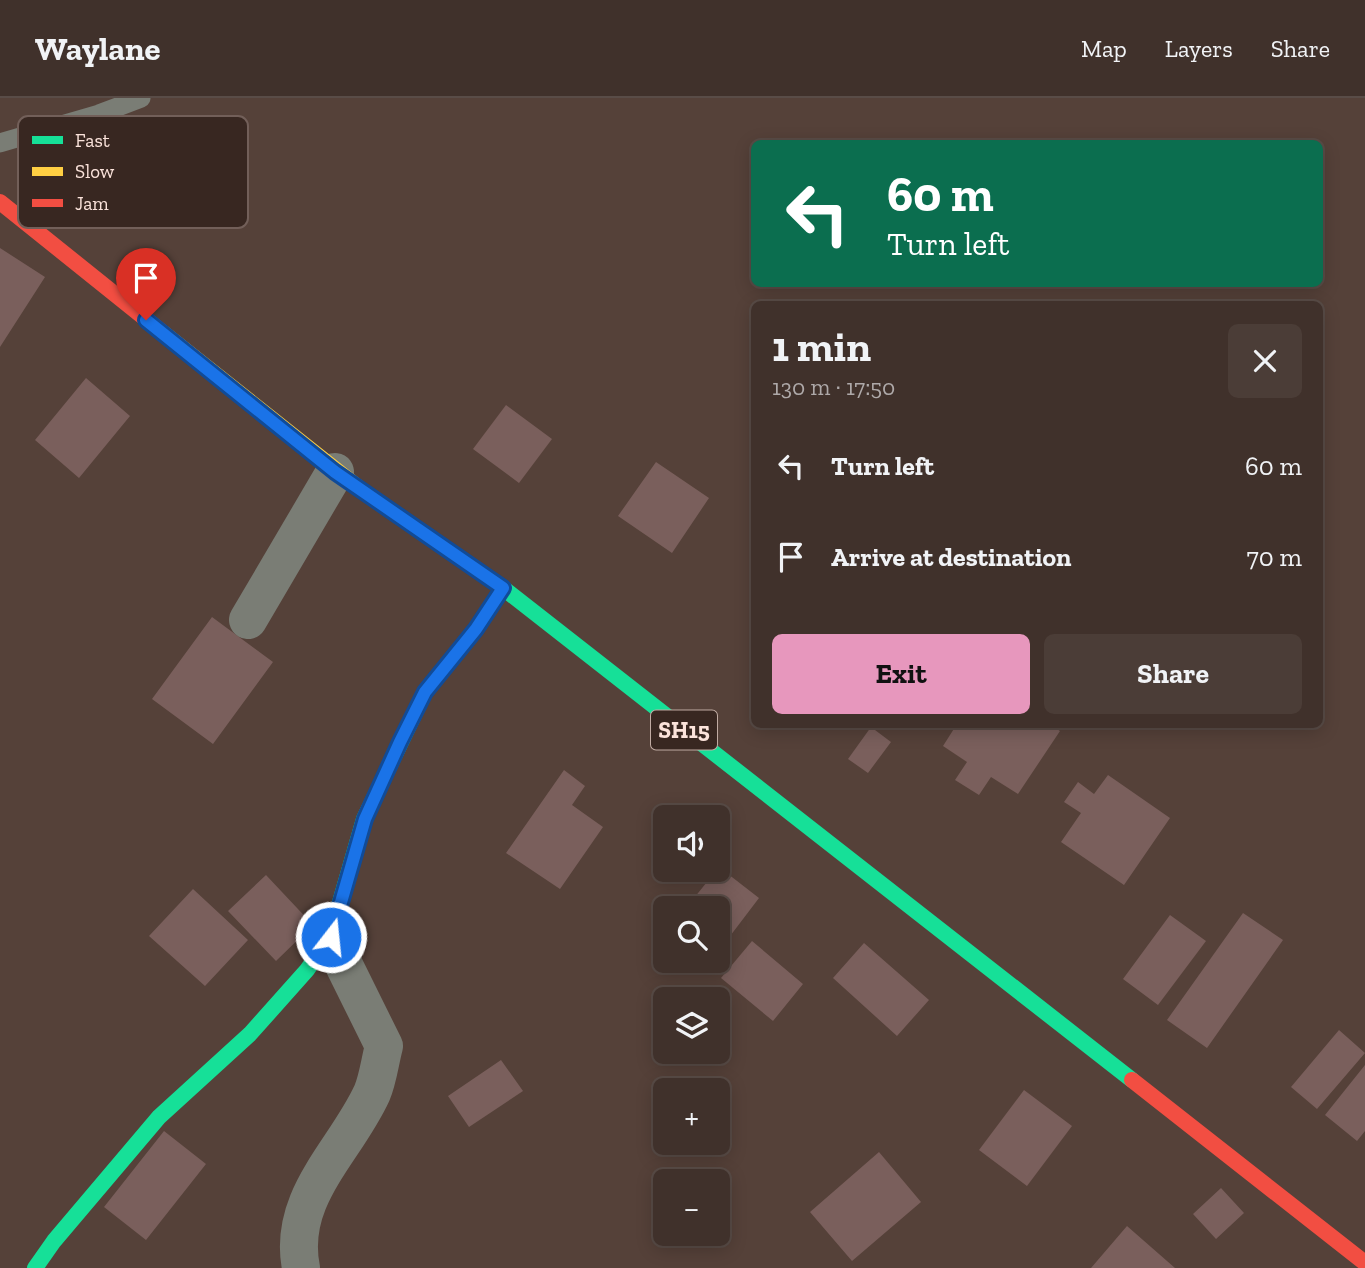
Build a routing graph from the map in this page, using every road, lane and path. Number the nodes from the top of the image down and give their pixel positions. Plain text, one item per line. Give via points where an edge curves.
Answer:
1 (141, 98) edge
2 (92, 116) edge
3 (18, 137) edge
4 (0, 142) edge
5 (0, 202) edge
6 (18, 217) edge
7 (32, 228) edge
8 (335, 472) junction
9 (503, 588) junction
10 (248, 620) dead end
11 (331, 937) junction
12 (1365, 1263) edge
13 (35, 1268) edge
14 (301, 1268) edge

1 - 2 lane
3 - 4 lane
5 - 6 main road, SH15
7 - 8 main road, SH15
8 - 9 main road, SH15
8 - 10 street
9 - 11 main road via 425,692 400,742 365,819
9 - 12 main road, SH15
11 - 13 main road via 250,1034 159,1116
11 - 14 street via 384,1046 373,1092 306,1201 297,1247

